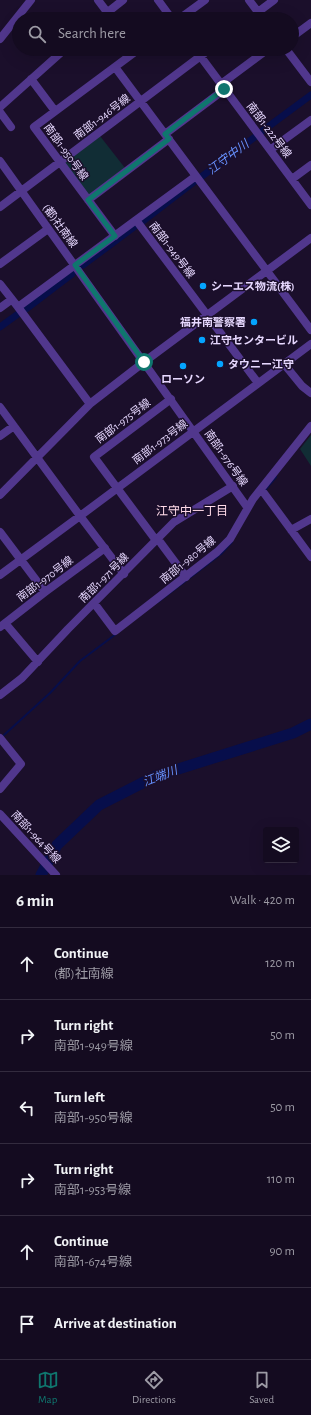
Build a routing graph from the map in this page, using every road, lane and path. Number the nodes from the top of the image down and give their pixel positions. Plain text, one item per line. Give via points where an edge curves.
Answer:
1 (30, 0) edge
2 (98, 0) edge
3 (123, 0) edge
4 (158, 0) edge
5 (205, 0) edge
6 (249, 0) edge
7 (274, 0) edge
8 (20, 12) edge
9 (107, 12) joint
10 (167, 12) edge
11 (189, 12) edge
12 (258, 12) joint
13 (12, 22) edge
14 (311, 23) edge
15 (299, 32) edge
16 (0, 37) edge
17 (57, 56) edge
18 (129, 56) edge
19 (200, 56) joint
20 (259, 56) edge
21 (291, 56) edge
22 (115, 66) junction
23 (311, 67) edge
24 (304, 72) junction
25 (31, 79) junction
26 (311, 82) edge
27 (223, 86) junction
28 (141, 101) junction
29 (0, 107) edge
30 (55, 111) junction
31 (0, 112) edge
32 (311, 120) edge
33 (11, 127) dead end
34 (167, 136) junction
35 (270, 150) junction
36 (0, 161) edge
37 (60, 163) junction
38 (311, 165) edge
39 (196, 176) junction
40 (292, 179) junction
41 (22, 191) junction
42 (88, 200) junction
43 (311, 205) edge
44 (0, 207) edge
45 (136, 220) junction
46 (48, 229) junction
47 (115, 236) junction
48 (311, 238) edge
49 (0, 264) edge
50 (75, 265) junction
51 (267, 270) junction
52 (0, 284) edge
53 (11, 300) junction
54 (18, 307) junction
55 (0, 308) edge
56 (207, 315) junction
57 (311, 330) edge
58 (311, 344) edge
59 (144, 362) junction
60 (284, 364) junction
61 (258, 383) junction
62 (311, 393) edge
63 (171, 399) junction
64 (90, 404) junction
65 (0, 407) edge
66 (14, 426) junction
67 (311, 426) edge
68 (193, 431) junction
69 (0, 436) edge
70 (37, 458) junction
71 (233, 486) junction
72 (117, 488) junction
73 (261, 489) junction
74 (0, 495) edge
75 (247, 507) junction
76 (80, 516) junction
77 (311, 519) edge
78 (291, 530) junction
79 (0, 532) edge
80 (157, 541) junction
81 (105, 548) junction
82 (311, 557) edge
83 (20, 559) junction
84 (0, 574) edge
85 (124, 574) junction
86 (186, 577) junction
87 (45, 592) junction
88 (94, 603) junction
89 (3, 625) edge
90 (38, 662) junction
91 (0, 696) edge
92 (0, 738) edge
93 (0, 789) edge
94 (0, 814) edge
95 (56, 875) edge

1 - 8 street
2 - 9 street
3 - 9 street
4 - 10 street
5 - 11 street
6 - 12 street
7 - 12 street
13 - 16 street
14 - 15 street
17 - 25 street
18 - 22 street, 南部1-950号線
19 - 27 street, 南部1-222号線
19 - 28 street, 南部1-946号線
20 - 27 street
21 - 24 street
22 - 28 street
22 - 30 street, 南部1-950号線
23 - 24 street
24 - 26 street
25 - 29 street
25 - 30 street
27 - 34 street
27 - 35 street, 南部1-222号線
28 - 34 street
28 - 37 street, 南部1-946号線
30 - 37 street, 南部1-950号線 via 34,127
31 - 33 street
32 - 35 street
34 - 39 street
34 - 42 street
35 - 40 street, 南部1-222号線
36 - 41 street, (都)社南線
37 - 41 street, 南部1-946号線
37 - 42 street, 南部1-950号線
38 - 40 street
39 - 45 street
39 - 51 street
40 - 43 street, 南部1-222号線
41 - 44 street, 南部1-946号線
41 - 46 street, (都)社南線
42 - 47 street, 南部1-950号線
45 - 47 street, 南部1-949号線
45 - 56 street, 南部1-949号線
46 - 49 street
46 - 50 street, (都)社南線
47 - 50 street, 南部1-949号線
48 - 51 street
50 - 54 street, 南部1-949号線
50 - 59 street, (都)社南線
51 - 56 street
51 - 57 street
52 - 53 street
53 - 54 street
53 - 55 street
54 - 64 street
56 - 59 street
56 - 61 street, 南部1-949号線
58 - 60 street, 南部1-973号線
59 - 63 street, 南部1-976号線
59 - 64 street
60 - 61 street, 南部1-973号線
60 - 62 street
61 - 68 street, 南部1-973号線
63 - 68 street, 南部1-976号線
63 - 72 street, 南部1-975号線 via 94,457
64 - 70 street
65 - 66 street
66 - 69 street
66 - 70 street
67 - 73 street, 南部1-980号線
68 - 71 street, 南部1-976号線
68 - 72 street, 南部1-973号線
70 - 74 street
70 - 76 street
71 - 75 street, 南部1-976号線
71 - 80 street, 南部1-971号線 via 174,522
72 - 76 street, 南部1-973号線
72 - 80 street, 南部1-975号線
73 - 75 street, 南部1-980号線
73 - 78 street
75 - 86 street, 南部1-980号線 via 230,539
76 - 81 street
76 - 83 street, 南部1-973号線
77 - 78 street
78 - 82 street
79 - 83 street
80 - 85 street, 南部1-971号線
80 - 86 street, 南部1-975号線
81 - 85 street
81 - 87 street, 南部1-970号線
83 - 84 street, 南部1-973号線
83 - 87 street
85 - 88 street, 南部1-971号線
86 - 88 street, 南部1-980号線 via 115,631
87 - 89 street, 南部1-970号線
88 - 90 street, 南部1-971号線
89 - 90 street
90 - 91 street, 南部1-971号線
92 - 93 street via 21,764
94 - 95 street, 南部1-964号線

